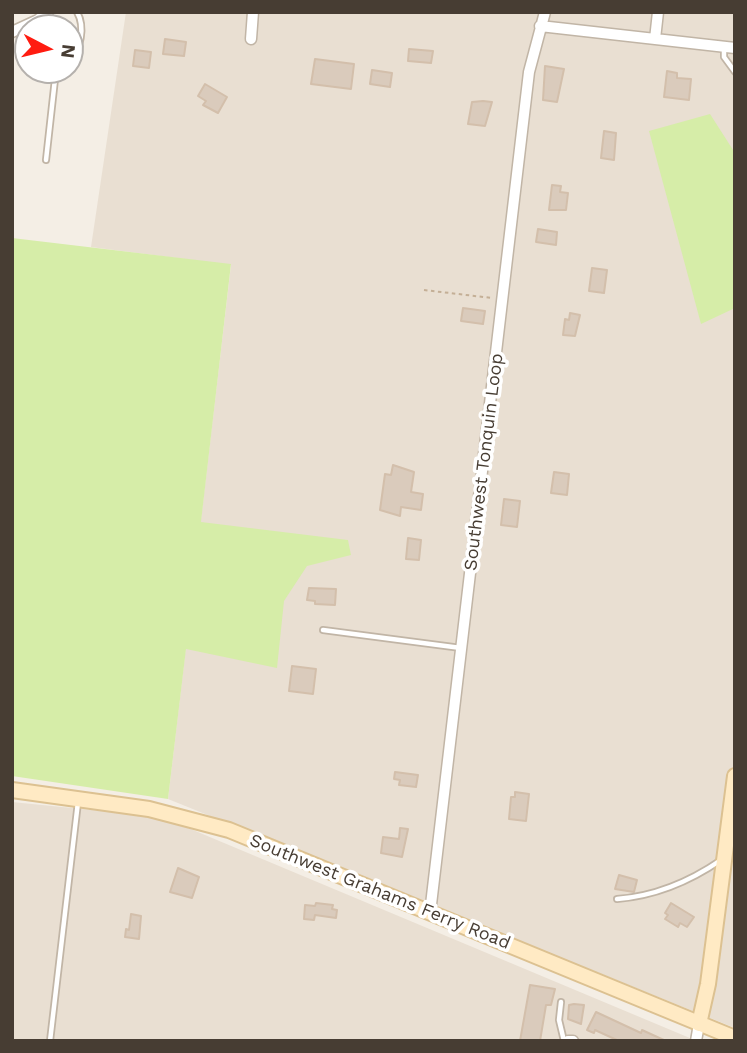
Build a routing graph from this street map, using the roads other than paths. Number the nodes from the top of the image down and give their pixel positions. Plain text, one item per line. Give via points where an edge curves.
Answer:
1 (48, 12) edge
2 (253, 12) edge
3 (545, 12) edge
4 (658, 12) edge
5 (540, 26) junction
6 (12, 32) edge
7 (656, 38) junction
8 (251, 39) dead end
9 (723, 47) junction
10 (735, 48) edge
11 (735, 72) edge
12 (54, 84) edge
13 (46, 160) dead end
14 (323, 630) dead end
15 (462, 648) junction
16 (735, 776) edge
17 (12, 790) edge
18 (79, 798) junction
19 (733, 814) edge
20 (724, 858) junction
21 (617, 899) dead end
22 (430, 913) junction
23 (561, 1002) dead end
24 (699, 1024) junction
25 (735, 1038) edge
26 (50, 1041) edge
27 (566, 1041) edge
28 (573, 1041) edge
29 (696, 1041) edge

1 - 6 street
2 - 8 street
3 - 5 street, Southwest Tonquin Loop
4 - 7 street
5 - 7 street
5 - 15 street, Southwest Tonquin Loop via 529,72
7 - 9 street
9 - 10 street
9 - 11 lane
12 - 13 lane
14 - 15 lane
15 - 22 street, Southwest Tonquin Loop
16 - 19 street
17 - 18 street, Southwest Grahams Ferry Road
18 - 22 street, Southwest Grahams Ferry Road via 149,808 229,830
18 - 26 lane
19 - 20 street
20 - 21 lane via 691,881 637,898
20 - 24 street
22 - 24 street, Southwest Grahams Ferry Road
23 - 27 lane via 559,1020
24 - 25 street, Southwest Grahams Ferry Road
24 - 29 street
27 - 28 street

